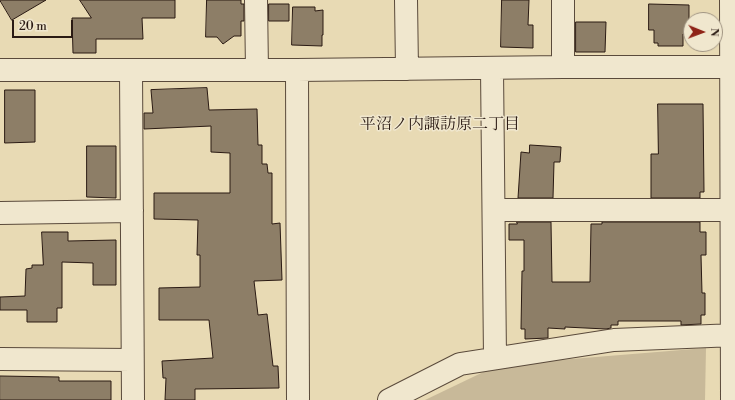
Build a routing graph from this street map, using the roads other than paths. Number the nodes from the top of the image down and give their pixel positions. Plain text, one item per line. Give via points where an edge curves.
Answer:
1 (256, 0) edge
2 (406, 0) edge
3 (563, 0) edge
4 (731, 0) edge
5 (563, 67) junction
6 (733, 67) edge
7 (406, 69) junction
8 (492, 69) junction
9 (0, 70) edge
10 (131, 70) junction
11 (257, 70) junction
12 (297, 70) junction
13 (494, 210) junction
14 (731, 210) junction
15 (132, 211) junction
16 (0, 213) edge
17 (733, 335) edge
18 (495, 358) junction
19 (0, 359) edge
20 (132, 360) junction
21 (133, 400) edge
22 (298, 400) edge
23 (389, 400) edge
24 (732, 400) edge

1 - 11 street
2 - 7 street
3 - 5 street
4 - 6 street
5 - 6 street
5 - 8 street
6 - 14 street
7 - 8 street
7 - 12 street
8 - 13 street
9 - 10 street
10 - 11 street
10 - 15 street
11 - 12 street
12 - 22 street
13 - 14 street
13 - 18 street
14 - 17 street
15 - 16 street
15 - 20 street
17 - 18 street via 614,340
17 - 24 street
18 - 23 street via 460,364
19 - 20 street
20 - 21 street

